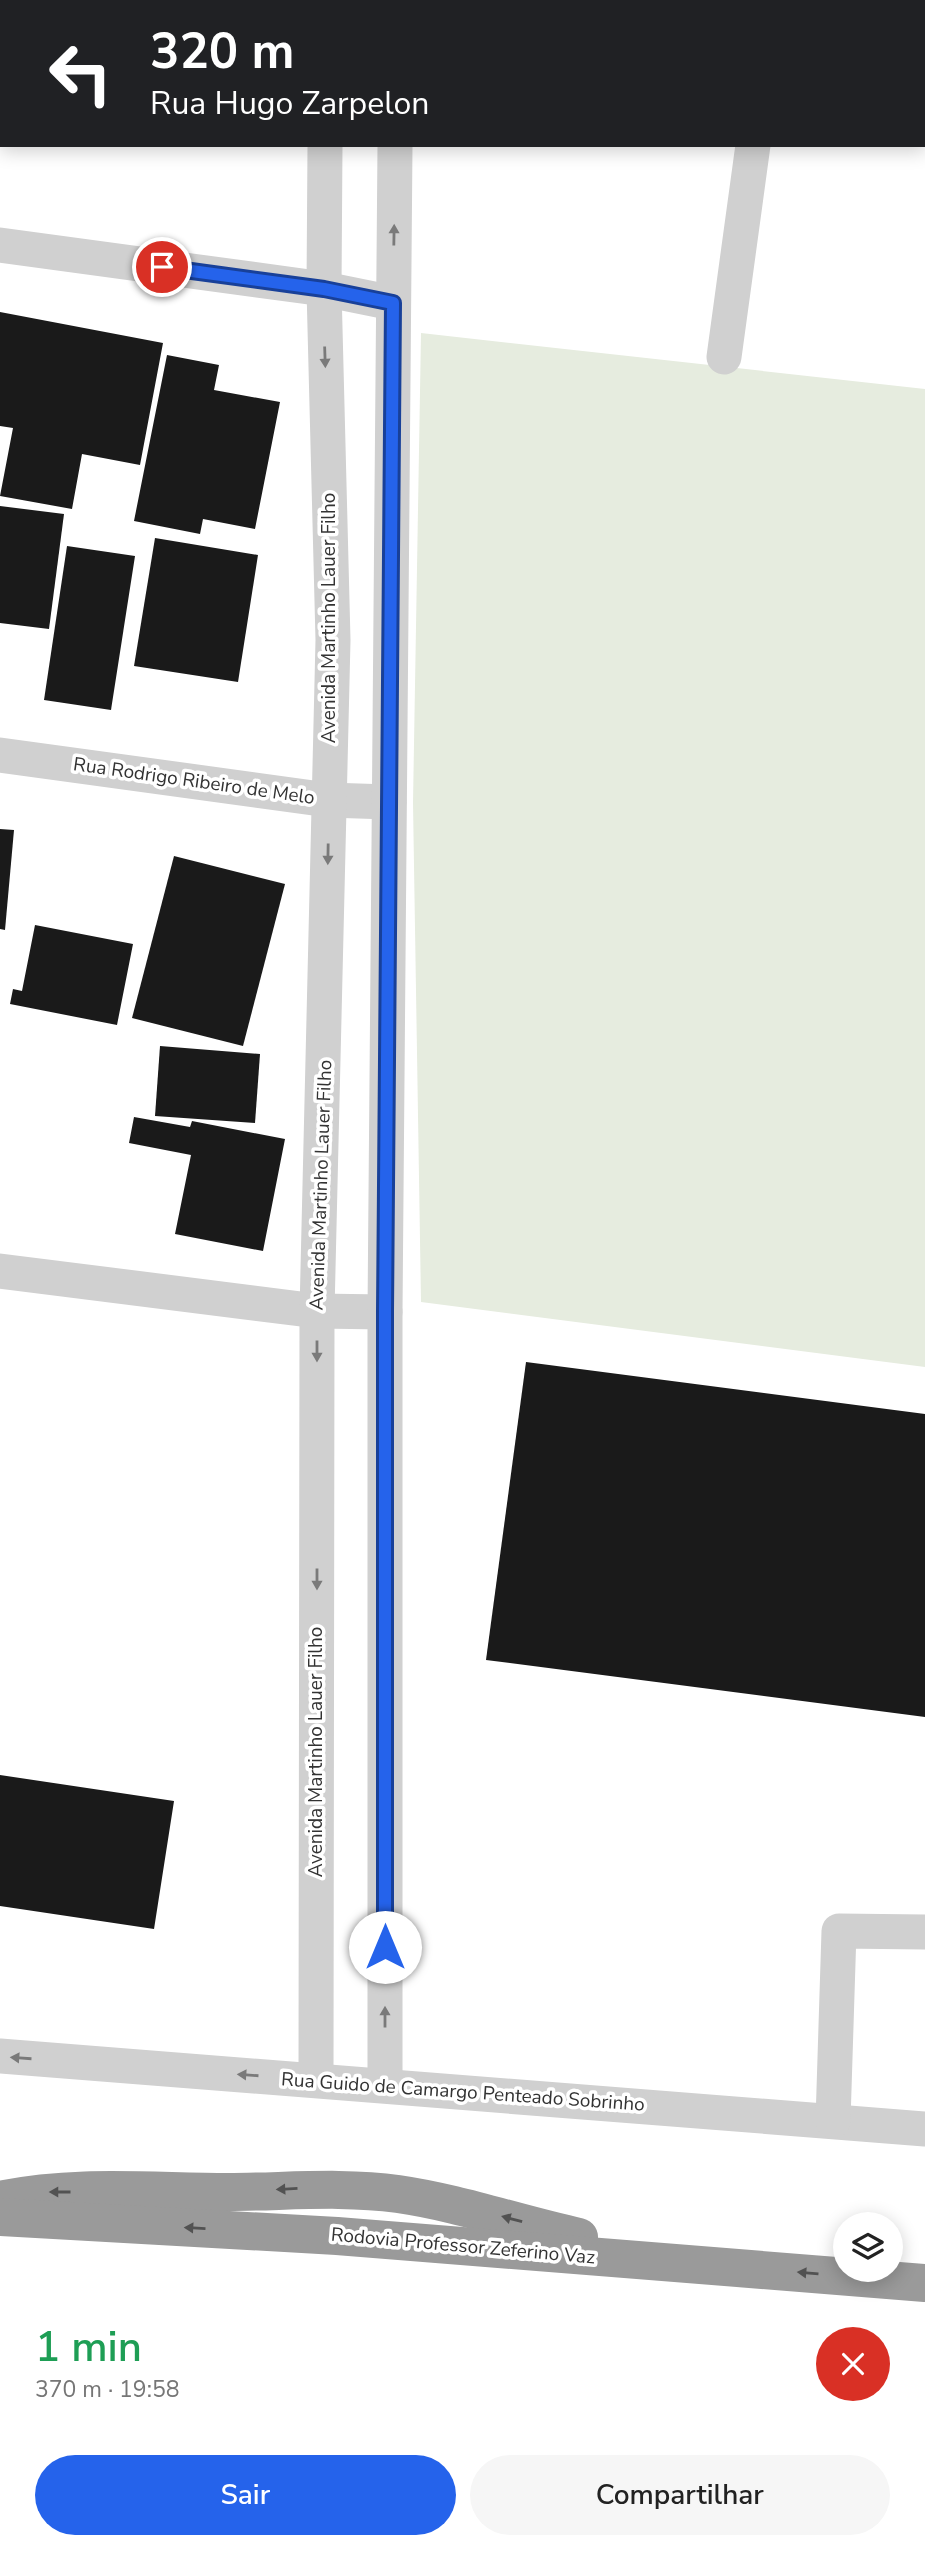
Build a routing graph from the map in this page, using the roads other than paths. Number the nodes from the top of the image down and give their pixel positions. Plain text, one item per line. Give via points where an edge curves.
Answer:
1 (325, 147) edge
2 (395, 147) edge
3 (753, 147) edge
4 (0, 245) edge
5 (324, 289) junction
6 (393, 303) junction
7 (724, 357) dead end
8 (0, 755) edge
9 (328, 800) junction
10 (389, 802) junction
11 (0, 1271) edge
12 (317, 1311) junction
13 (385, 1312) junction
14 (925, 1932) edge
15 (0, 2056) edge
16 (316, 2080) junction
17 (385, 2085) junction
18 (833, 2121) junction
19 (925, 2129) edge
20 (0, 2200) edge
21 (0, 2217) edge
22 (697, 2264) junction
23 (925, 2283) edge

1 - 5 street, Avenida Martinho Lauer Filho
6 -> 2 street
3 - 7 street
4 - 5 street
5 - 6 street
5 -> 9 street, Avenida Martinho Lauer Filho via 333,640
6 - 10 street
8 - 9 street, Rua Rodrigo Ribeiro de Melo
9 - 10 street, Rua Rodrigo Ribeiro de Melo
9 -> 12 street, Avenida Martinho Lauer Filho
10 - 13 street
11 - 12 street
12 - 13 street
12 -> 16 street, Avenida Martinho Lauer Filho
17 -> 13 street
14 - 18 street via 839,1931
16 -> 15 street, Rua Guido de Camargo Penteado Sobrinho
16 - 17 street, Rua Guido de Camargo Penteado Sobrinho
17 - 18 street, Rua Guido de Camargo Penteado Sobrinho
18 - 19 street, Rua Guido de Camargo Penteado Sobrinho
22 -> 20 highway via 397,2194 300,2189 36,2192
22 -> 21 highway, Rodovia Professor Zeferino Vaz via 337,2236
23 -> 22 highway, Rodovia Professor Zeferino Vaz

